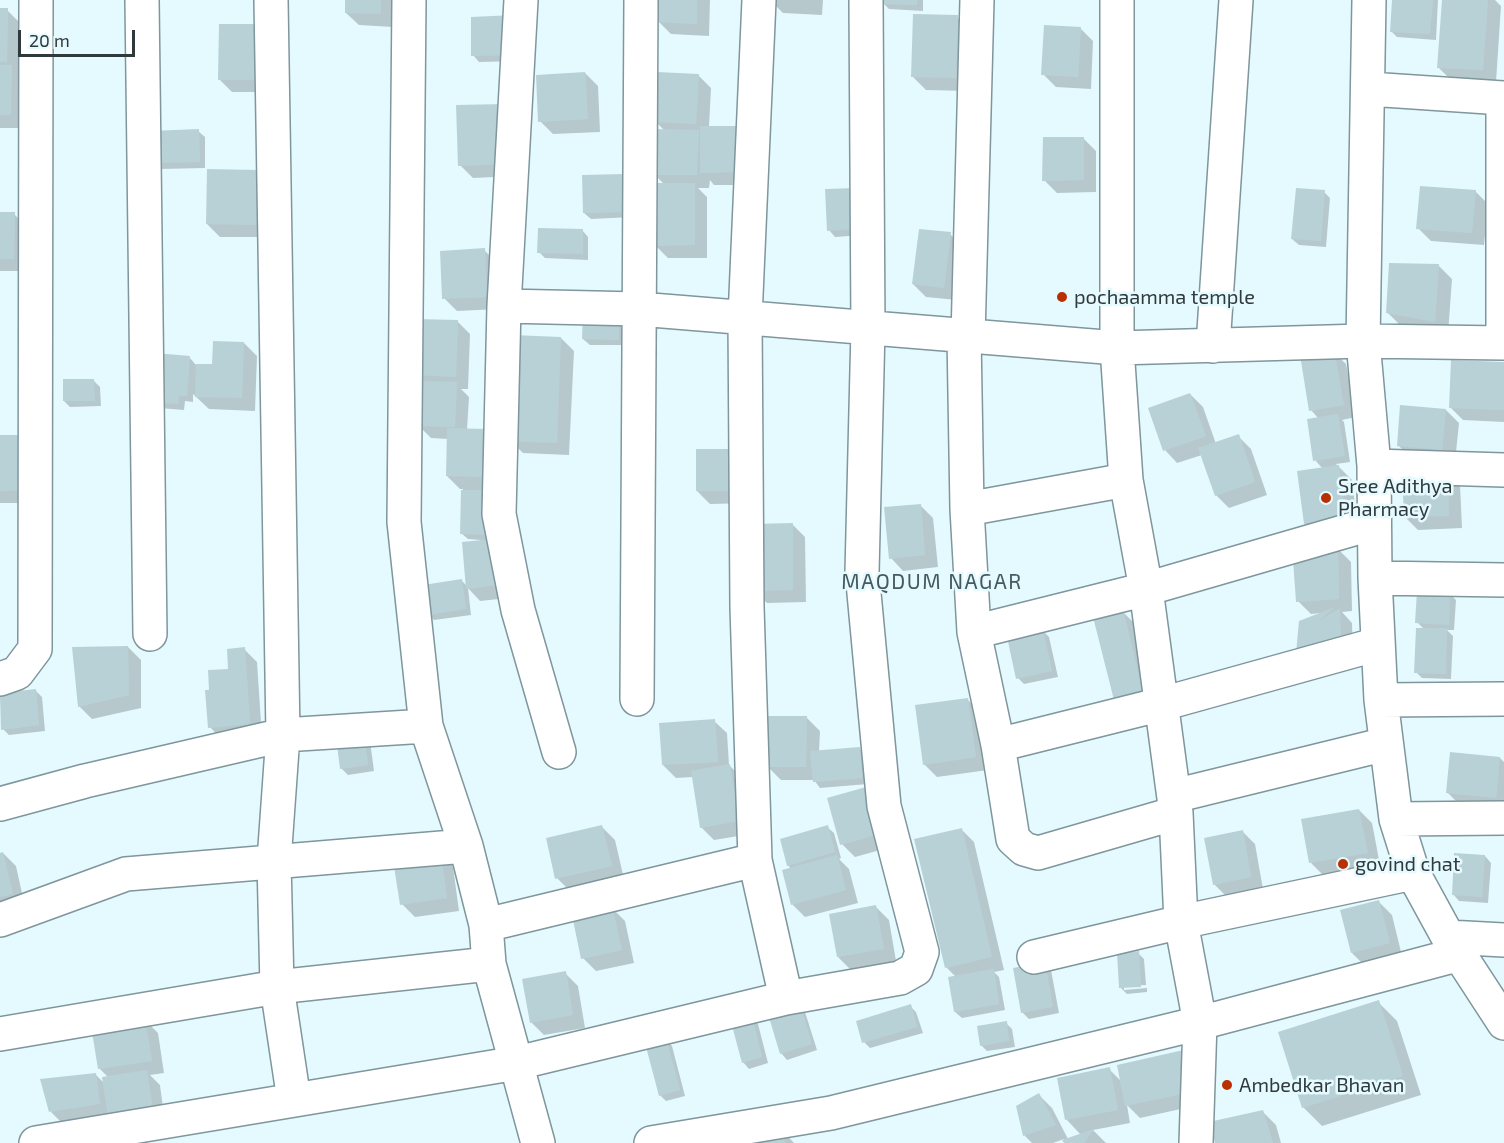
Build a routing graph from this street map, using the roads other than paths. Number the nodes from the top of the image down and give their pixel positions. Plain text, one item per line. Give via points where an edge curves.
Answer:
1 (36, 0) edge
2 (142, 0) edge
3 (271, 0) edge
4 (409, 0) edge
5 (520, 0) edge
6 (641, 0) edge
7 (759, 0) edge
8 (866, 0) edge
9 (978, 0) edge
10 (1117, 0) edge
11 (1236, 0) edge
12 (1369, 0) edge
13 (1369, 89) junction
14 (1503, 90) edge
15 (504, 306) junction
16 (639, 309) junction
17 (745, 318) junction
18 (868, 329) junction
19 (966, 337) junction
20 (1363, 341) junction
21 (1503, 343) edge
22 (1214, 346) junction
23 (1117, 348) junction
24 (1374, 466) junction
25 (1504, 470) edge
26 (1126, 480) junction
27 (967, 509) junction
28 (1374, 524) junction
29 (1375, 578) junction
30 (1504, 580) edge
31 (1146, 589) junction
32 (974, 632) junction
33 (150, 634) dead end
34 (1378, 644) junction
35 (0, 679) edge
36 (637, 699) dead end
37 (1504, 699) edge
38 (1381, 700) junction
39 (1162, 704) junction
40 (426, 726) junction
41 (283, 735) junction
42 (1386, 744) junction
43 (998, 745) junction
44 (559, 752) dead end
45 (0, 804) edge
46 (1175, 804) junction
47 (1504, 818) edge
48 (1395, 819) junction
49 (466, 846) junction
50 (755, 860) junction
51 (274, 861) junction
52 (1413, 873) junction
53 (0, 920) edge
54 (1181, 922) junction
55 (486, 925) junction
56 (1504, 940) edge
57 (1454, 946) junction
58 (1034, 957) dead end
59 (489, 964) junction
60 (277, 987) junction
61 (786, 998) junction
62 (1200, 1023) junction
63 (1504, 1023) edge
64 (0, 1034) edge
65 (517, 1063) junction
66 (294, 1100) junction
67 (36, 1143) edge
68 (538, 1143) edge
69 (651, 1143) edge
70 (1196, 1143) edge

1 - 35 street via 35,649 17,673
2 - 33 street
3 - 41 street
4 - 40 street via 404,522
5 - 15 street
6 - 16 street
7 - 17 street
8 - 18 street
9 - 19 street
10 - 23 street
11 - 22 street
12 - 13 street
13 - 14 street
13 - 20 street
14 - 21 street
15 - 16 street
15 - 44 street via 499,514 518,610
16 - 17 street
16 - 36 street
17 - 18 street
17 - 50 street via 747,607
18 - 19 street
18 - 61 street via 862,572 884,806 922,952 916,969 900,978
19 - 23 street
19 - 27 street
20 - 21 street
20 - 22 street
20 - 24 street
22 - 23 street
23 - 26 street
24 - 25 street
24 - 28 street
26 - 27 street
26 - 31 street
27 - 32 street
28 - 29 street
28 - 31 street
29 - 30 street
29 - 34 street
31 - 32 street
31 - 39 street
32 - 43 street
34 - 38 street
34 - 39 street
37 - 38 street
38 - 42 street
39 - 43 street
39 - 46 street
40 - 41 street
40 - 49 street
41 - 45 street
41 - 51 street
42 - 46 street
42 - 48 street
43 - 46 street via 1013,839 1024,849 1038,853
46 - 54 street
47 - 48 street
48 - 52 street
49 - 51 street
49 - 55 street
50 - 55 street
50 - 61 street
51 - 53 street via 126,874
51 - 60 street
52 - 54 street
52 - 57 street
54 - 58 street
54 - 62 street
55 - 59 street
56 - 57 street
57 - 62 street
57 - 63 street
59 - 60 street
59 - 65 street
60 - 64 street
60 - 66 street
61 - 65 street
62 - 69 street via 831,1113
62 - 70 street
65 - 66 street
65 - 68 street
66 - 67 street

